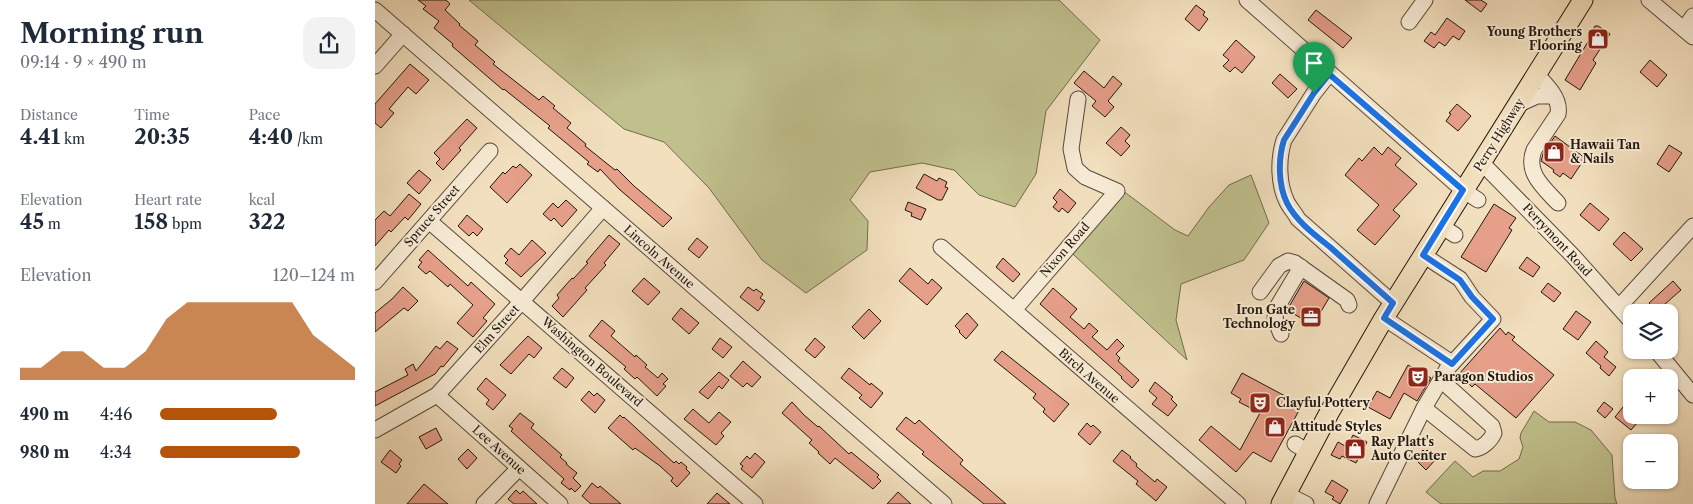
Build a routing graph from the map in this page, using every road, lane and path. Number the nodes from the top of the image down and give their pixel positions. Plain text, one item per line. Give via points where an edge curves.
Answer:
1 (1247, 0) edge
2 (1425, 0) edge
3 (1583, 0) edge
4 (1649, 0) edge
5 (375, 10) edge
6 (1693, 16) edge
7 (1409, 22) dead end
8 (1688, 33) edge
9 (403, 34) junction
10 (375, 66) edge
11 (1329, 74) junction
12 (1537, 74) junction
13 (1553, 96) junction
14 (1078, 99) dead end
15 (1517, 105) junction
16 (490, 151) dead end
17 (1481, 162) junction
18 (1471, 195) junction
19 (1558, 203) dead end
20 (603, 208) junction
21 (429, 221) junction
22 (1693, 226) edge
23 (941, 247) dead end
24 (1423, 255) junction
25 (1301, 267) junction
26 (375, 282) edge
27 (1259, 292) dead end
28 (522, 301) junction
29 (1349, 305) dead end
30 (1619, 307) junction
31 (1014, 310) junction
32 (1389, 310) junction
33 (1623, 312) edge
34 (1281, 334) dead end
35 (1663, 359) edge
36 (1452, 364) junction
37 (1441, 381) junction
38 (437, 395) junction
39 (1693, 395) edge
40 (1424, 408) junction
41 (375, 430) edge
42 (519, 468) junction
43 (1284, 499) edge
44 (484, 504) edge
45 (560, 504) edge
46 (755, 504) edge
47 (944, 504) edge
48 (1238, 504) edge
49 (1306, 504) edge
50 (1377, 504) edge

1 - 11 street
2 - 7 street
3 - 12 main road, Perry Highway
4 - 8 street
5 - 9 street, Lincoln Avenue
6 - 8 street
9 - 10 street
9 - 20 street, Lincoln Avenue
11 - 18 street
11 - 32 street via 1281,148 1280,172 1287,203 1298,219
12 - 13 street
12 - 15 main road, Perry Highway
13 - 15 street via 1537,96
13 - 19 street via 1559,105 1558,114 1534,150 1531,168
14 - 31 street, Nixon Road via 1071,149 1075,168 1085,177 1117,191
15 - 17 main road, Perry Highway
16 - 21 street, Spruce Street
17 - 18 main road, Perry Highway
17 - 30 street, Perrymont Road
18 - 24 main road, Perry Highway via 1448,231
20 - 28 street, Elm Street
20 - 47 street, Lincoln Avenue
21 - 26 street, Spruce Street
21 - 28 street, Washington Boulevard
22 - 30 street
23 - 31 street, Birch Avenue
24 - 32 main road, Perry Highway
24 - 36 street via 1460,280 1493,319
25 - 27 street via 1283,262
25 - 29 street via 1347,300
25 - 34 street via 1276,309 1275,319
28 - 38 street, Elm Street
28 - 46 street, Washington Boulevard
30 - 33 street, Perrymont Road
31 - 48 street, Birch Avenue
32 - 36 street
32 - 43 main road, Perry Highway via 1302,448
35 - 39 street
36 - 37 street
37 - 40 street
37 - 40 street via 1492,426 1495,433 1482,447 1475,449
38 - 41 street, Elm Street
38 - 42 street, Lee Avenue
40 - 50 street
42 - 44 street
42 - 45 street, Lee Avenue
43 - 49 street

